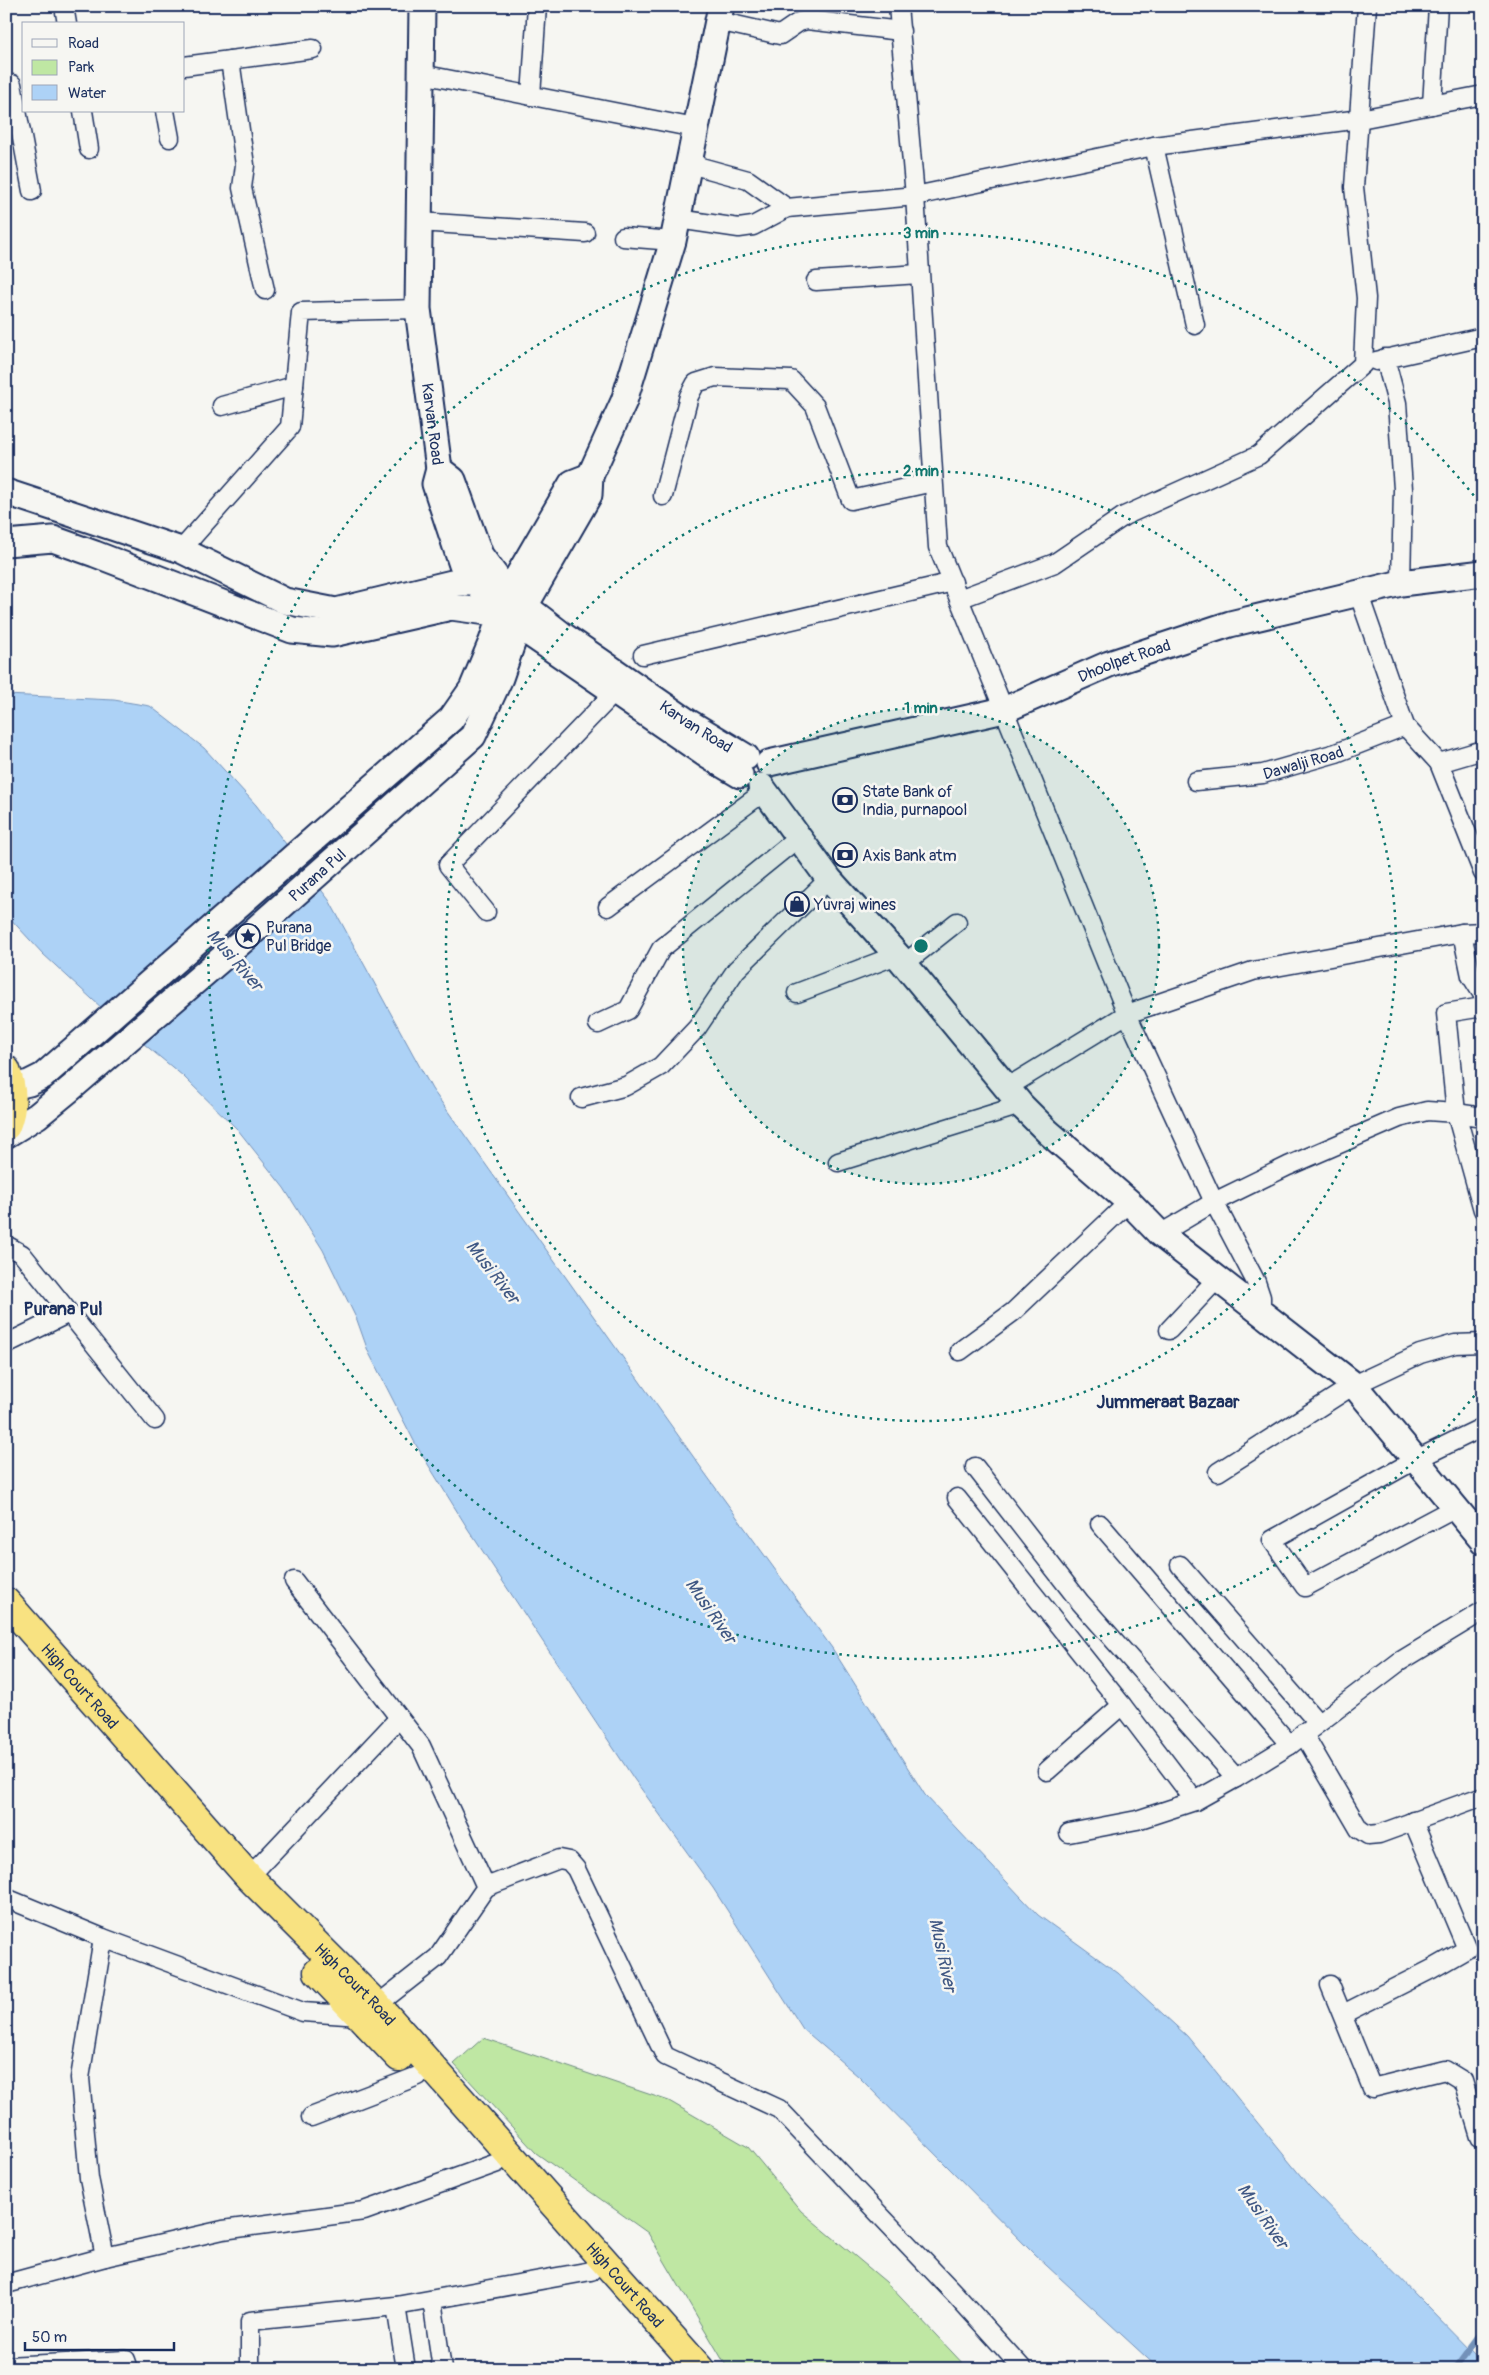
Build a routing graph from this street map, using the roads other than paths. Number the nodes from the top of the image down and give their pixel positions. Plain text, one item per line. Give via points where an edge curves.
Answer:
1 (64, 6) edge
2 (422, 6) edge
3 (537, 6) edge
4 (898, 6) edge
5 (1367, 6) edge
6 (1438, 6) edge
7 (720, 14) edge
8 (67, 22) edge
9 (900, 31) junction
10 (313, 49) dead end
11 (230, 60) junction
12 (185, 66) edge
13 (421, 74) junction
14 (14, 85) edge
15 (1483, 95) edge
16 (532, 96) junction
17 (1432, 105) junction
18 (83, 112) edge
19 (165, 112) edge
20 (1360, 119) junction
21 (695, 128) junction
22 (170, 138) dead end
23 (1154, 146) junction
24 (89, 149) dead end
25 (690, 164) junction
26 (32, 190) dead end
27 (914, 196) junction
28 (787, 208) junction
29 (419, 222) junction
30 (675, 230) junction
31 (585, 233) dead end
32 (624, 237) dead end
33 (919, 274) junction
34 (816, 281) dead end
35 (264, 290) dead end
36 (418, 309) junction
37 (1195, 325) dead end
38 (1483, 337) edge
39 (1385, 358) junction
40 (1364, 364) junction
41 (294, 386) junction
42 (222, 406) dead end
43 (440, 469) junction
44 (933, 482) junction
45 (6, 492) edge
46 (663, 496) dead end
47 (101, 523) junction
48 (6, 543) edge
49 (181, 550) junction
50 (95, 554) junction
51 (1483, 572) edge
52 (476, 583) junction
53 (1401, 583) junction
54 (956, 590) junction
55 (1358, 592) junction
56 (451, 607) junction
57 (513, 610) junction
58 (644, 655) dead end
59 (486, 656) junction
60 (614, 693) junction
61 (1004, 710) junction
62 (1405, 726) junction
63 (1483, 750) edge
64 (1440, 763) junction
65 (756, 775) junction
66 (1196, 782) dead end
67 (799, 837) junction
68 (1483, 872) edge
69 (829, 879) junction
70 (608, 907) dead end
71 (486, 912) dead end
72 (957, 922) dead end
73 (1483, 932) edge
74 (1462, 933) junction
75 (900, 960) junction
76 (797, 993) dead end
77 (1483, 995) edge
78 (1483, 1007) edge
79 (1127, 1014) junction
80 (598, 1024) dead end
81 (9, 1079) edge
82 (1014, 1096) junction
83 (581, 1098) dead end
84 (1456, 1113) junction
85 (1483, 1116) edge
86 (6, 1126) edge
87 (6, 1135) edge
88 (838, 1162) dead end
89 (1129, 1202) junction
90 (1214, 1202) junction
91 (1483, 1210) edge
92 (1160, 1234) junction
93 (6, 1245) edge
94 (1217, 1279) junction
95 (69, 1313) junction
96 (1261, 1314) junction
97 (1169, 1330) dead end
98 (1483, 1342) edge
99 (6, 1344) edge
100 (960, 1351) dead end
101 (1354, 1385) junction
102 (155, 1420) dead end
103 (1483, 1427) edge
104 (1415, 1460) junction
105 (975, 1467) dead end
106 (1218, 1472) dead end
107 (957, 1498) dead end
108 (1454, 1508) junction
109 (1100, 1524) dead end
110 (1483, 1541) edge
111 (1180, 1565) dead end
112 (294, 1581) dead end
113 (6, 1602) edge
114 (1483, 1612) edge
115 (6, 1630) edge
116 (1122, 1704) junction
117 (399, 1718) junction
118 (1318, 1723) junction
119 (1297, 1739) junction
120 (1047, 1771) dead end
121 (1236, 1778) junction
122 (1483, 1796) edge
123 (1196, 1801) junction
124 (1413, 1821) junction
125 (1069, 1833) dead end
126 (249, 1877) junction
127 (486, 1887) junction
128 (6, 1898) edge
129 (103, 1938) junction
130 (1330, 1985) dead end
131 (369, 2010) junction
132 (1342, 2014) junction
133 (418, 2076) junction
134 (311, 2117) dead end
135 (1483, 2136) edge
136 (497, 2163) junction
137 (105, 2256) junction
138 (591, 2271) junction
139 (6, 2284) edge
140 (432, 2300) junction
141 (396, 2306) junction
142 (6, 2366) edge
143 (129, 2369) edge
144 (250, 2369) edge
145 (406, 2369) edge
146 (442, 2369) edge
147 (679, 2369) edge
148 (700, 2369) edge
149 (1023, 2369) edge

1 - 8 street
2 - 13 main road, Karvan Road
3 - 16 street
4 - 9 street
5 - 20 street
6 - 17 street
7 - 9 street via 780,35 807,20
7 - 21 main road
9 - 27 street
10 - 11 street
11 - 12 street
11 - 35 street via 246,165 242,188
13 - 16 street
13 - 29 main road, Karvan Road
14 - 26 street
15 - 17 street
16 - 21 street
17 - 20 street
18 - 24 street
19 - 22 street
20 - 23 street
20 - 40 street via 1354,187 1366,298
21 - 25 main road
23 - 27 street
23 - 37 street
25 - 28 street via 748,180
25 - 30 main road
27 - 28 street
27 - 33 street
28 - 30 street via 753,226
29 - 31 street
29 - 36 main road, Karvan Road
30 - 32 street
30 - 57 main road via 624,402 590,476 572,483
33 - 34 street
33 - 44 street
36 - 41 street via 301,312
36 - 43 main road, Karvan Road
38 - 39 street
39 - 40 street
39 - 53 street via 1399,422 1403,489
40 - 54 street via 1259,455 1124,516 1056,563
41 - 42 street
41 - 49 street via 290,427
43 - 52 main road via 435,484 462,565
43 - 57 main road, Karvan Road via 453,480 480,555
44 - 46 street via 851,500 815,406 791,380 715,377 696,384 689,396
44 - 54 street via 938,547
45 - 47 main road
47 - 49 main road
47 - 50 main road
48 - 50 main road via 53,540
49 - 52 main road via 284,601 336,611 452,583
50 - 56 main road via 292,630 332,634
51 - 53 main road, Dhoolpet Road
52 - 57 main road
53 - 55 main road, Dhoolpet Road
54 - 58 street
54 - 61 street
55 - 61 main road, Dhoolpet Road via 1230,624 1109,664
55 - 62 street
56 - 57 main road
56 - 59 main road via 480,638
57 - 59 main road, Purana Pul
57 - 60 main road
57 - 65 main road, Karvan Road via 561,634 688,722
57 - 87 main road, Purana Pul via 500,678 473,736 70,1089 37,1116
59 - 81 main road, Purana Pul via 472,689 452,719 43,1076 29,1083
60 - 65 main road
60 - 71 street via 448,865
61 - 65 main road, Dhoolpet Road
61 - 79 street
62 - 64 street
62 - 66 street, Dawalji Road via 1336,754 1263,774
63 - 64 street
64 - 68 street
65 - 67 main road
65 - 70 street
67 - 69 main road
67 - 80 street via 661,949 628,1010
69 - 75 main road
69 - 83 street via 736,970 697,1028 662,1066 626,1086
72 - 75 street
73 - 74 street
74 - 77 street via 1471,976
74 - 79 street via 1253,972
75 - 76 street
75 - 82 main road
78 - 84 street via 1446,1013
79 - 82 street
79 - 90 street
81 - 86 highway via 12,1112
82 - 88 street
82 - 89 main road via 1048,1132
84 - 85 street
84 - 90 street via 1427,1111 1399,1118
84 - 91 street
89 - 92 main road
89 - 100 street via 1013,1312
90 - 92 street
90 - 96 street via 1256,1282 1261,1297
92 - 94 main road
93 - 95 street via 22,1254
94 - 96 main road
94 - 97 street
95 - 99 street
95 - 102 street
96 - 101 main road
98 - 101 street via 1455,1344 1420,1354
101 - 104 main road
101 - 106 street
103 - 104 street
104 - 108 main road
104 - 108 street via 1272,1540 1305,1587
105 - 121 street via 1080,1602
107 - 116 street
108 - 110 main road
109 - 119 street
111 - 118 street
112 - 117 street
113 - 126 highway, High Court Road
114 - 118 street via 1399,1662
115 - 131 highway, High Court Road via 237,1887
116 - 120 street
116 - 123 street
117 - 126 street
117 - 127 street via 420,1746
118 - 119 street
119 - 121 street
119 - 124 street via 1359,1829 1368,1835 1379,1834
121 - 123 street
122 - 124 street
123 - 125 street via 1137,1820
124 - 132 street via 1467,1949
126 - 131 highway, High Court Road
127 - 131 street via 438,1957
127 - 149 street via 559,1859 569,1861 576,1869 665,2056 779,2109
128 - 129 street
129 - 131 street via 303,2012
129 - 137 street via 80,2078 89,2178
130 - 132 street
131 - 133 highway, High Court Road
131 - 148 highway, High Court Road
132 - 135 street via 1372,2088 1445,2070 1463,2080 1480,2137
133 - 134 street
133 - 136 highway, High Court Road
136 - 137 street via 364,2211 223,2230
136 - 138 highway, High Court Road
137 - 139 street
138 - 140 street
138 - 147 highway, High Court Road
140 - 141 street
140 - 146 street
141 - 144 street via 250,2320
141 - 145 street
142 - 143 street via 126,2360

